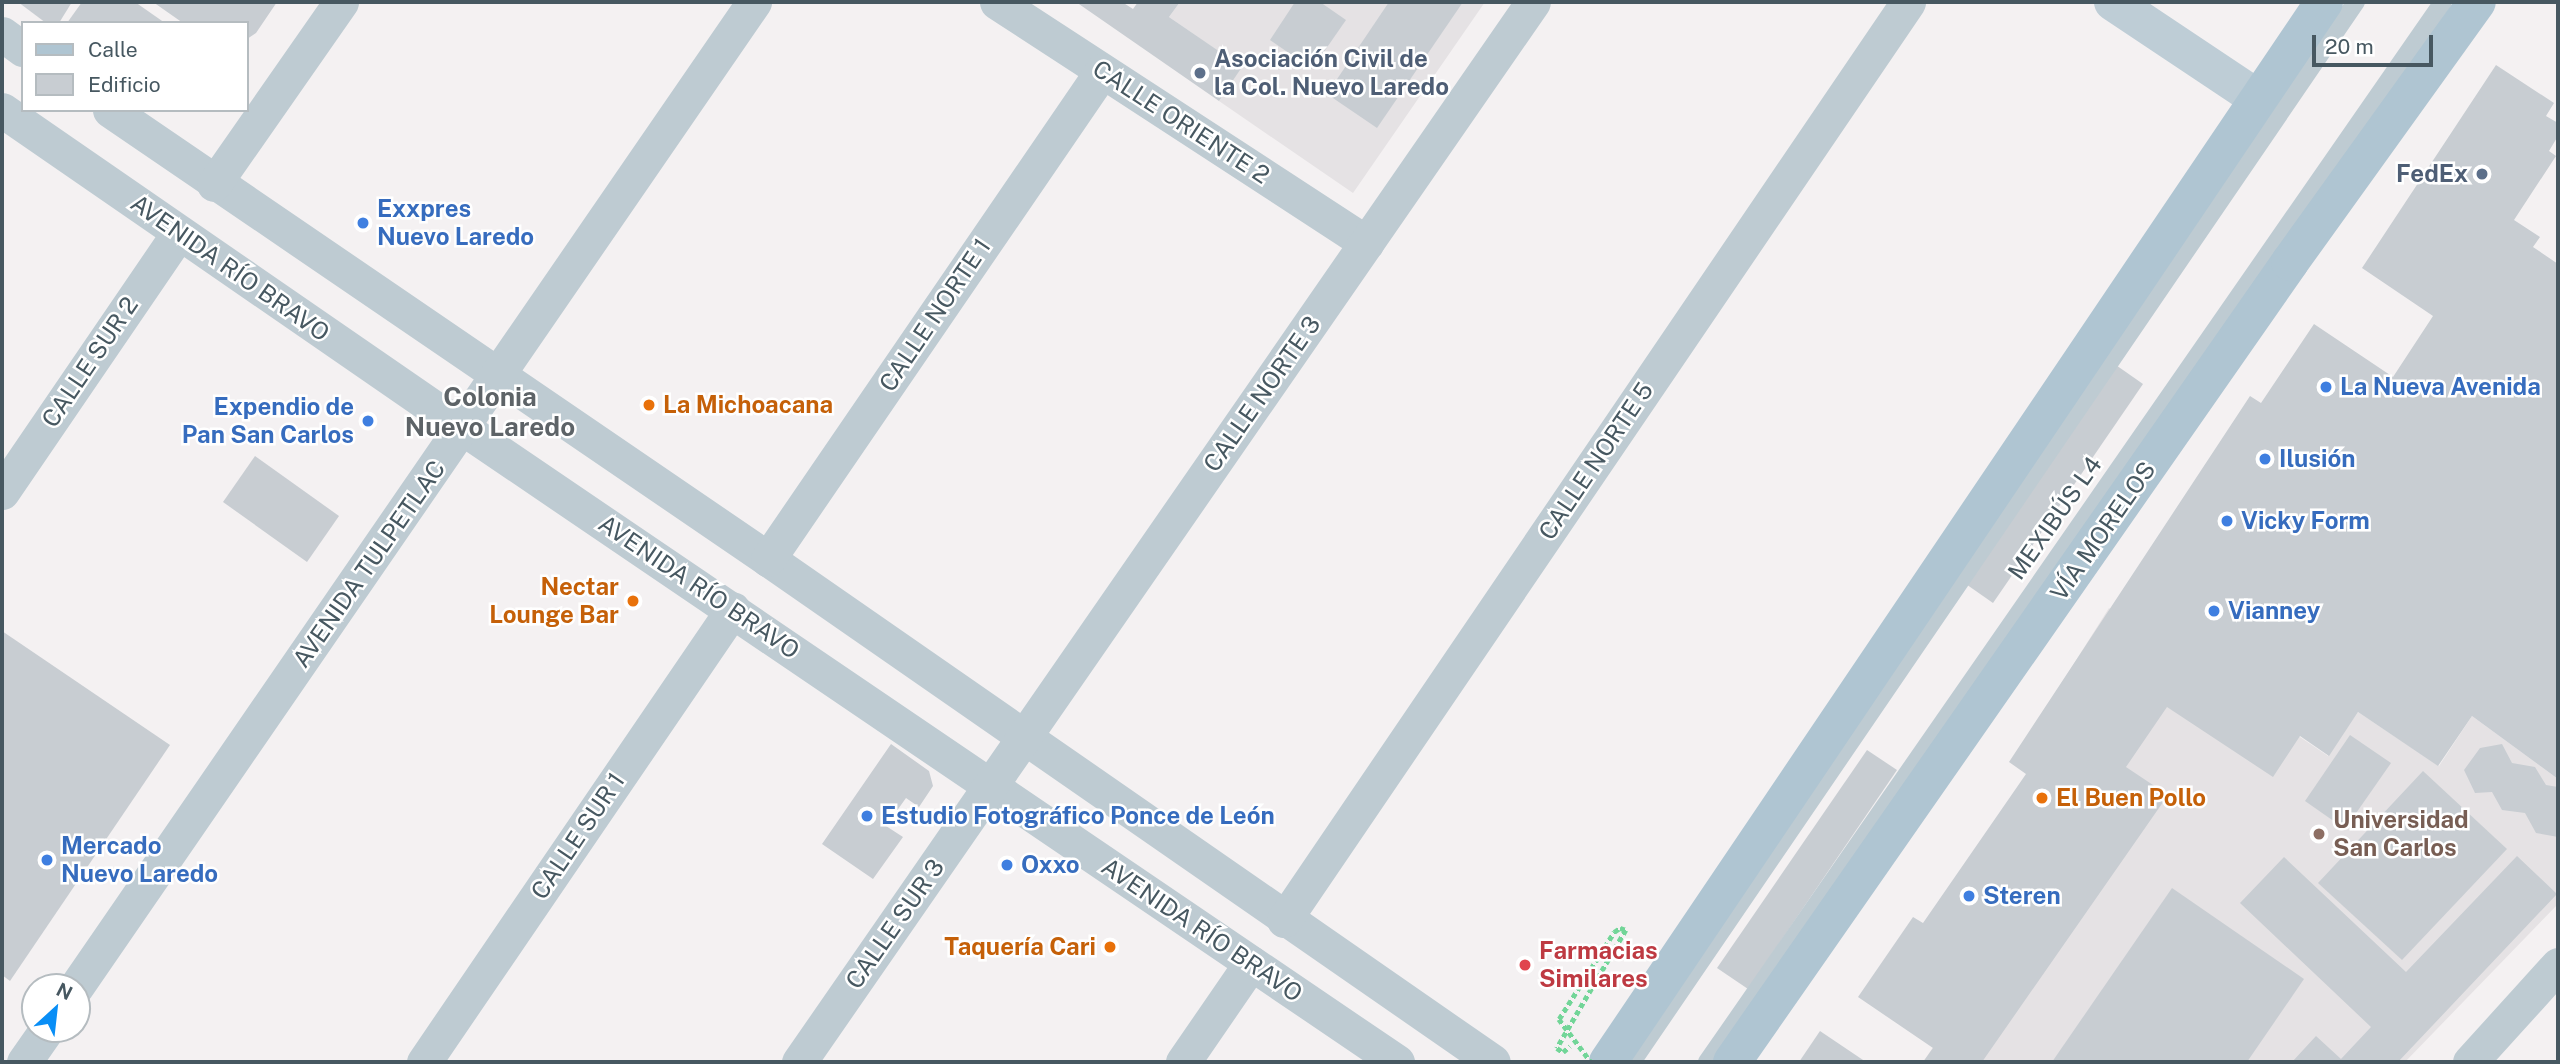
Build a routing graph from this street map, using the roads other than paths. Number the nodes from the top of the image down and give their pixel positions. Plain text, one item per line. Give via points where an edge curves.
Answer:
1 (341, 2) edge
2 (754, 2) edge
3 (997, 2) edge
4 (1533, 2) edge
5 (1908, 2) edge
6 (2113, 2) edge
7 (2324, 2) edge
8 (2356, 2) edge
9 (2443, 2) edge
10 (2477, 2) edge
11 (2, 34) edge
12 (21, 48) edge
13 (1102, 71) junction
14 (2257, 98) junction
15 (2, 110) edge
16 (113, 112) edge
17 (214, 184) junction
18 (179, 233) junction
19 (1366, 243) junction
20 (498, 377) junction
21 (463, 428) junction
22 (2, 492) edge
23 (768, 559) junction
24 (733, 609) junction
25 (1024, 738) junction
26 (990, 786) junction
27 (1284, 919) junction
28 (1251, 963) junction
29 (2558, 965) edge
30 (86, 973) edge
31 (37, 1043) edge
32 (24, 1062) edge
33 (424, 1062) edge
34 (799, 1062) edge
35 (1183, 1062) edge
36 (1397, 1062) edge
37 (1493, 1062) edge
38 (1608, 1062) edge
39 (1632, 1062) edge
40 (1707, 1062) edge
41 (1732, 1062) edge
42 (2470, 1062) edge

1 - 17 street
2 - 20 street, AVENIDA TULPETLAC
3 - 13 street, CALLE ORIENTE 2
4 - 19 street, CALLE NORTE 3
5 - 27 street, CALLE NORTE 5
6 - 14 street
7 - 14 main road
8 - 39 lane, MEXIBÚS L4
9 - 40 lane, MEXIBÚS L4
10 - 41 main road, VÍA MORELOS
11 - 12 street
13 - 19 street, CALLE ORIENTE 2
13 - 23 street, CALLE NORTE 1
14 - 38 main road
15 - 18 street, AVENIDA RÍO BRAVO
16 - 17 street
17 - 20 street
18 - 21 street, AVENIDA RÍO BRAVO
18 - 22 street, CALLE SUR 2
19 - 25 street, CALLE NORTE 3
20 - 21 street, AVENIDA TULPETLAC
20 - 23 street
21 - 24 street, AVENIDA RÍO BRAVO
21 - 30 street, AVENIDA TULPETLAC
23 - 25 street
24 - 26 street, AVENIDA RÍO BRAVO
24 - 33 street, CALLE SUR 1
25 - 26 street, CALLE NORTE 3
25 - 27 street
26 - 28 street, AVENIDA RÍO BRAVO
26 - 34 street, CALLE SUR 3
27 - 37 street
28 - 35 street
28 - 36 street, AVENIDA RÍO BRAVO
29 - 42 street
31 - 32 street

